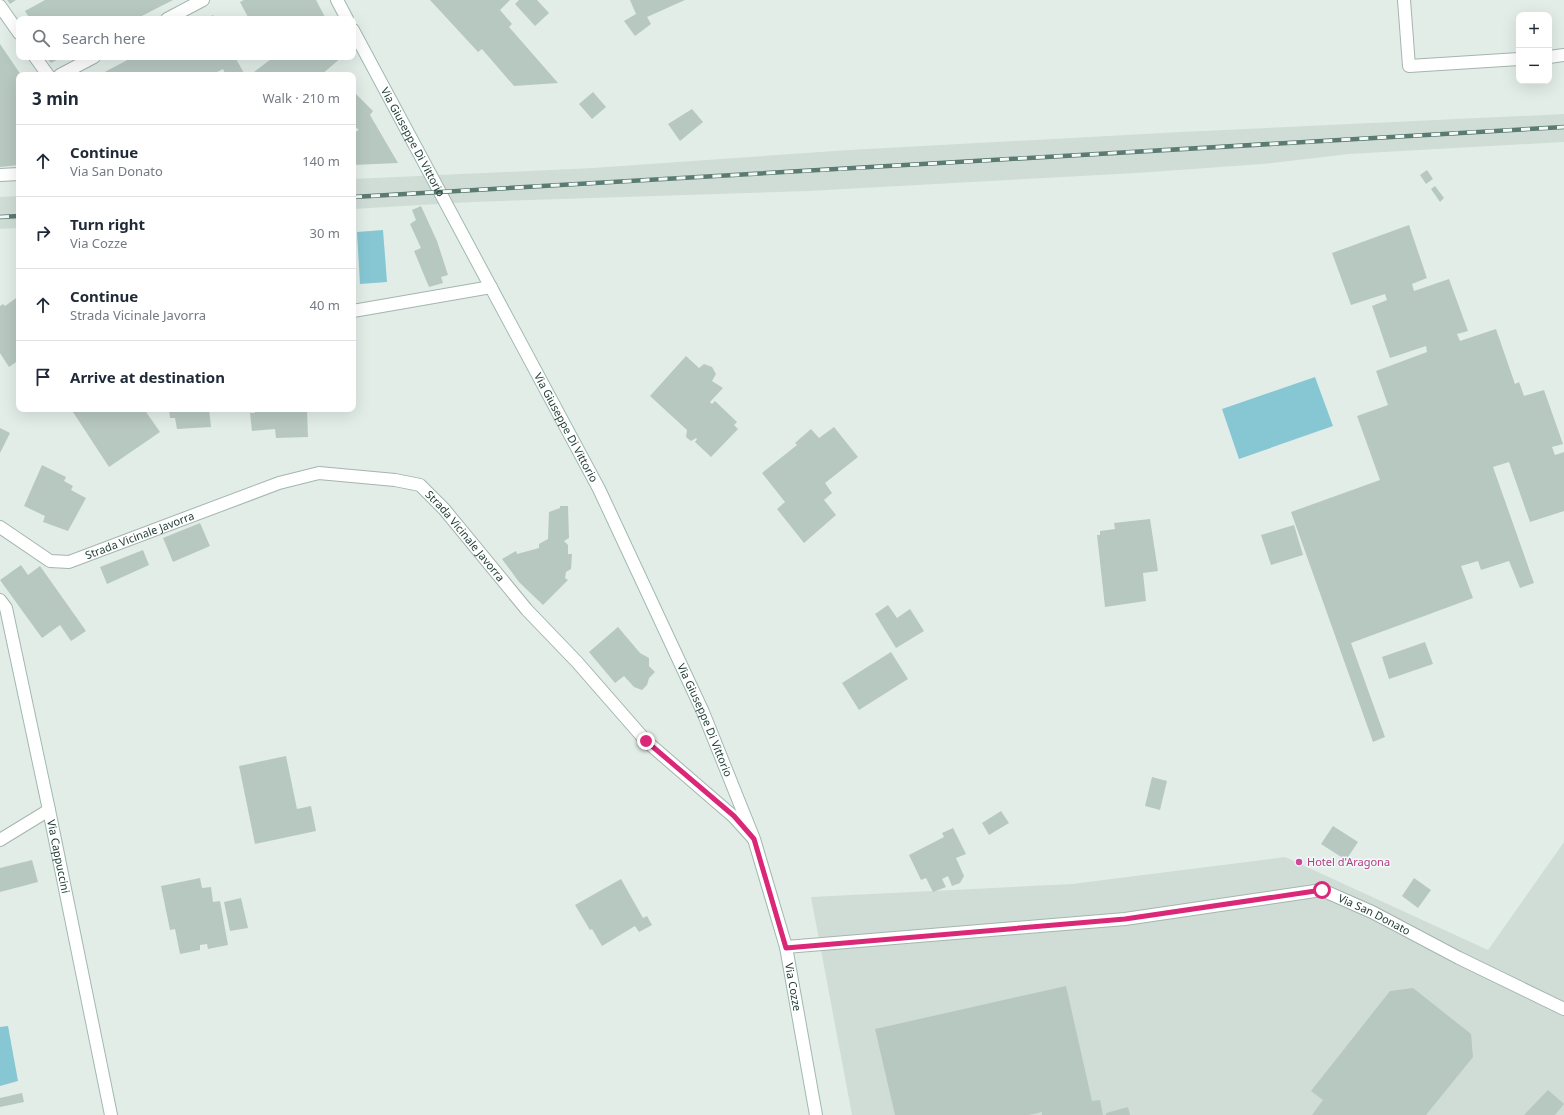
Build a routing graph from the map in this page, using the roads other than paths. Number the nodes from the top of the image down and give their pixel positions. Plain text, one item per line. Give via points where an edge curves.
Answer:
1 (203, 0) edge
2 (337, 0) edge
3 (1404, 0) edge
4 (0, 6) edge
5 (173, 16) edge
6 (345, 16) edge
7 (16, 30) edge
8 (356, 36) edge
9 (1552, 56) edge
10 (1564, 56) edge
11 (1516, 58) edge
12 (37, 60) edge
13 (88, 60) edge
14 (46, 72) edge
15 (66, 72) edge
16 (16, 174) edge
17 (0, 175) edge
18 (491, 287) junction
19 (356, 310) edge
20 (0, 526) edge
21 (0, 600) edge
22 (49, 810) junction
23 (754, 839) junction
24 (0, 840) edge
25 (786, 948) junction
26 (1564, 1009) edge
27 (111, 1115) edge
28 (816, 1115) edge

1 - 5 street
2 - 6 street
3 - 11 street via 1409,66
4 - 7 street
8 - 18 street, Via Giuseppe Di Vittorio
9 - 10 street
12 - 14 street
13 - 15 street
16 - 17 street
18 - 19 street
18 - 23 street, Via Giuseppe Di Vittorio via 598,489 703,712
20 - 23 street, Strada Vicinale Javorra via 50,561 69,562 279,483 319,473 395,480 420,485 444,509 527,610 577,662 646,741 734,816
21 - 22 street, Via Cappuccini via 6,608
22 - 24 street
22 - 27 street, Via Cappuccini
23 - 25 street, Via Cozze
25 - 26 street, Via San Donato via 1125,919 1322,890 1372,912
25 - 28 street, Via Cozze

